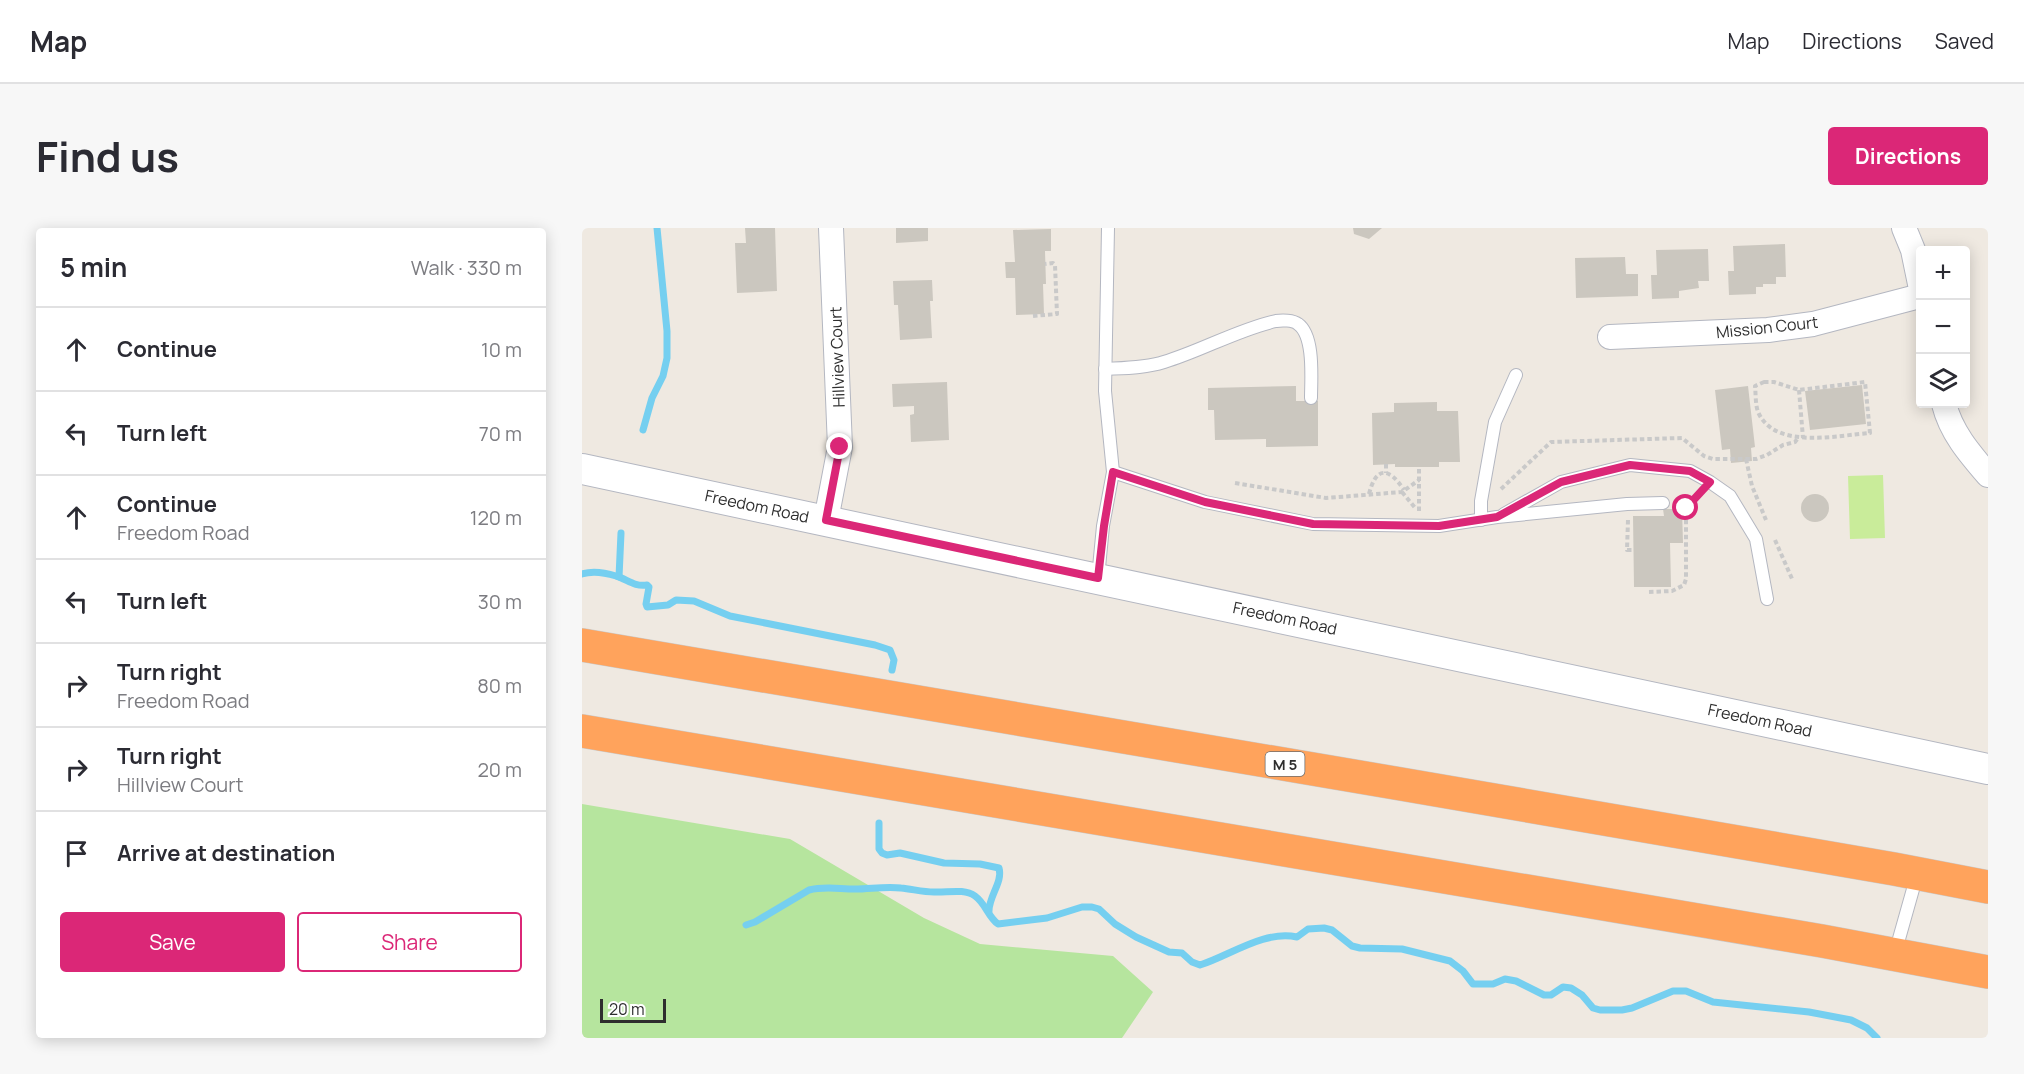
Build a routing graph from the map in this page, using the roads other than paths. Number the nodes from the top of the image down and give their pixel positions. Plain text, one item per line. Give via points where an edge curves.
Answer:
1 (831, 228) edge
2 (1108, 228) edge
3 (1904, 228) edge
4 (1916, 265) edge
5 (1916, 297) edge
6 (1610, 337) dead end
7 (1105, 369) junction
8 (1516, 375) dead end
9 (1311, 398) dead end
10 (1945, 408) edge
11 (582, 469) edge
12 (1113, 472) junction
13 (1988, 475) edge
14 (1663, 503) dead end
15 (1497, 517) junction
16 (826, 520) junction
17 (1481, 520) junction
18 (1098, 578) junction
19 (1767, 599) dead end
20 (582, 645) edge
21 (582, 731) edge
22 (1988, 769) edge
23 (1917, 874) junction
24 (1988, 887) edge
25 (1895, 955) junction
26 (1988, 972) edge

1 - 16 street, Hillview Court via 840,447
2 - 7 lane
3 - 4 street
5 - 6 street, Mission Court via 1791,327
7 - 9 lane via 1162,363 1277,321 1290,321 1299,324 1307,336
7 - 12 lane
8 - 17 lane via 1495,422
10 - 13 street via 1958,437
11 - 16 street, Freedom Road
12 - 17 lane via 1205,502 1313,524 1439,526
12 - 18 lane
14 - 15 lane
15 - 17 lane
15 - 19 lane via 1561,482 1630,465 1690,471 1730,496 1756,538
16 - 18 street, Freedom Road
18 - 22 street, Freedom Road
20 - 23 highway, M 5
21 - 25 highway
23 - 24 highway, M 5
23 - 25 lane
25 - 26 highway

